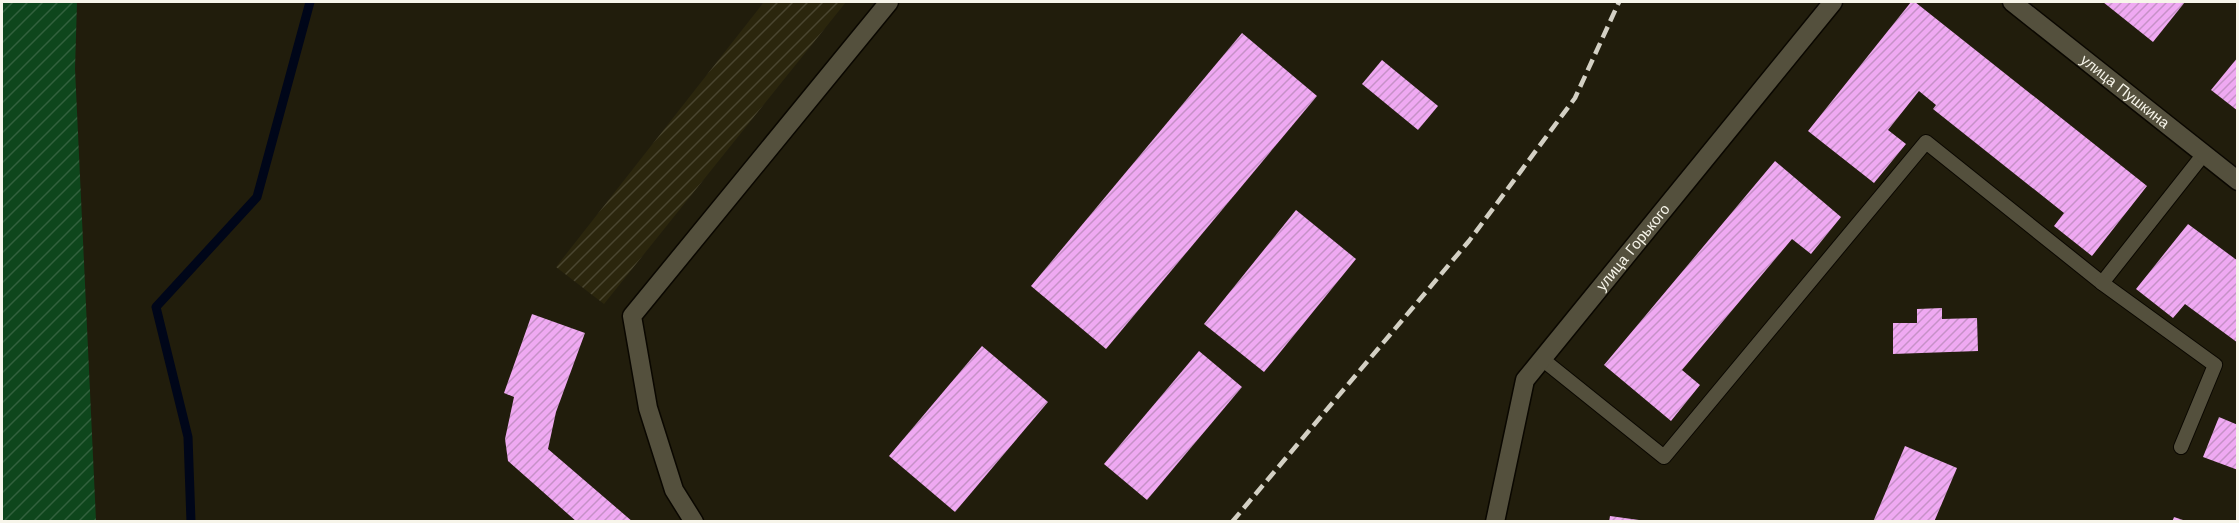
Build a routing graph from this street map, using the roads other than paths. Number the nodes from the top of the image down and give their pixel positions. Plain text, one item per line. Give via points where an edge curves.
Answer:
1 (889, 2) edge
2 (1833, 2) edge
3 (2012, 2) edge
4 (2203, 155) junction
5 (2238, 181) edge
6 (2102, 283) junction
7 (1542, 358) junction
8 (2181, 447) dead end
9 (694, 522) edge
10 (1495, 522) edge

1 - 9 street via 632,316 648,408 674,490
2 - 7 street, улица Горького
3 - 4 street, улица Пушкина
4 - 5 street, улица Пушкина
4 - 6 lane
6 - 7 lane via 1926,142 1664,457
6 - 8 lane via 2215,365
7 - 10 street, улица Горького via 1525,380

